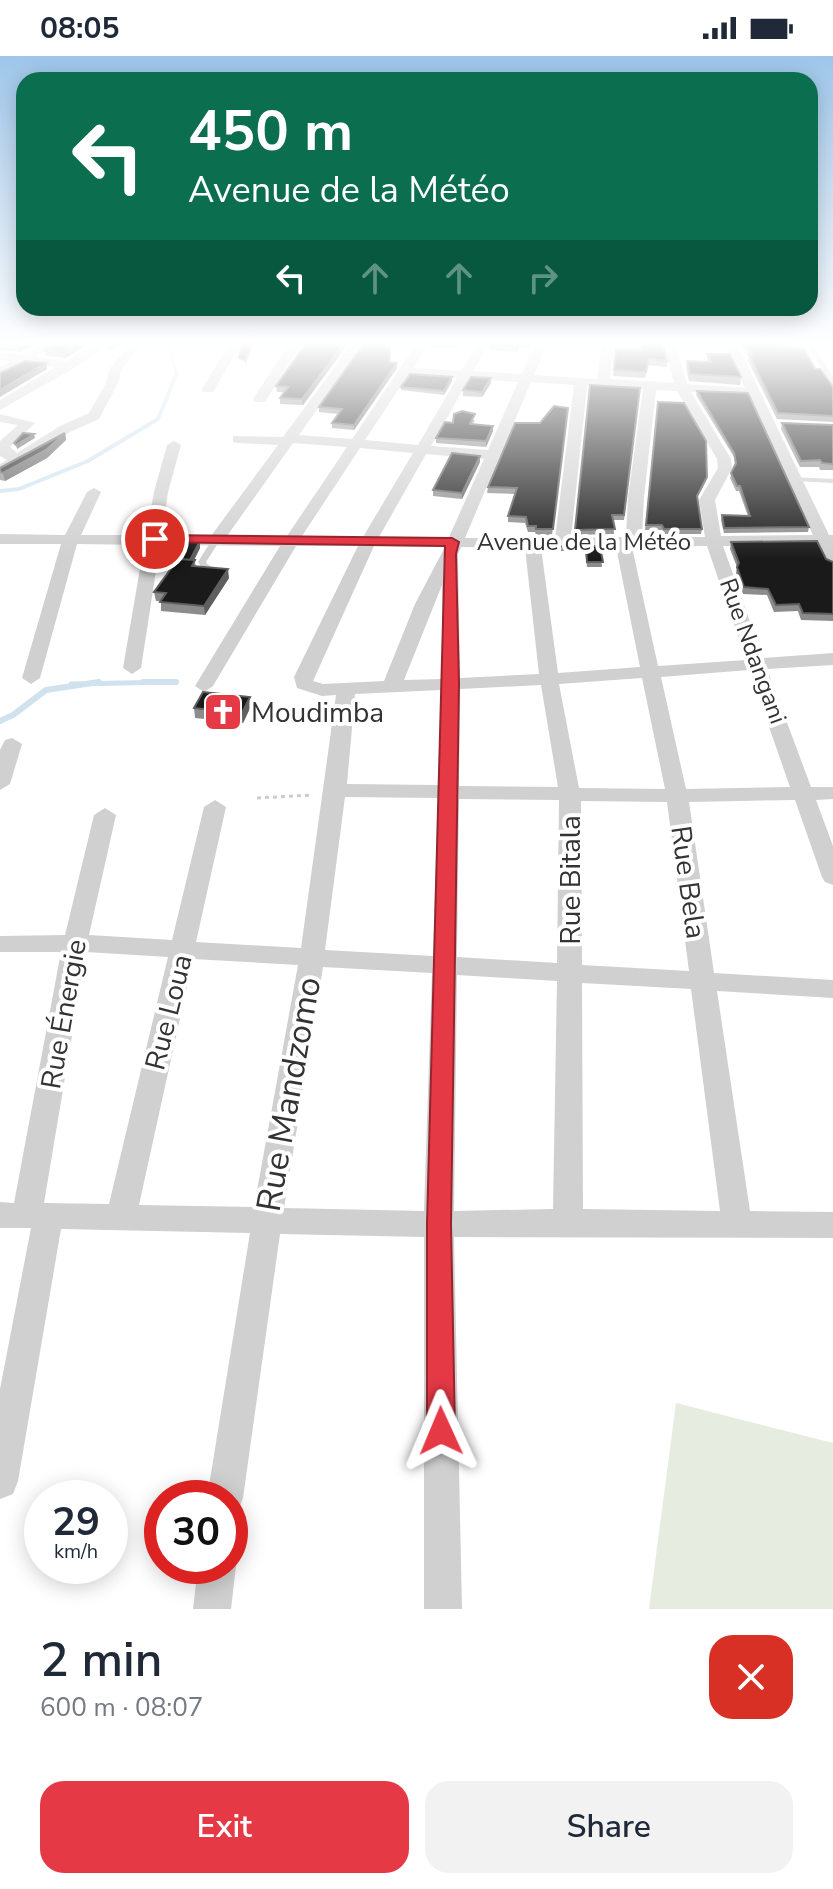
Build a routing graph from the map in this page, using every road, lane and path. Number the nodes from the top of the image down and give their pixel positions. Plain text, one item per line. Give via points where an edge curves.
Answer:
1 (95, 414) edge
2 (306, 414) edge
3 (376, 414) edge
4 (442, 414) edge
5 (511, 414) edge
6 (577, 414) edge
7 (646, 414) edge
8 (698, 414) edge
9 (766, 414) edge
10 (0, 418) edge
11 (770, 424) junction
12 (786, 424) edge
13 (238, 439) dead end
14 (287, 440) junction
15 (174, 445) dead end
16 (356, 445) junction
17 (1, 450) edge
18 (422, 450) junction
19 (492, 455) junction
20 (16, 459) junction
21 (0, 470) edge
22 (796, 479) junction
23 (833, 481) edge
24 (94, 492) dead end
25 (0, 539) edge
26 (71, 539) junction
27 (155, 539) junction
28 (216, 540) junction
29 (292, 540) junction
30 (828, 540) edge
31 (368, 542) junction
32 (532, 542) junction
33 (714, 542) junction
34 (562, 543) junction
35 (629, 543) junction
36 (451, 548) junction
37 (833, 561) edge
38 (215, 571) edge
39 (833, 659) edge
40 (758, 665) junction
41 (132, 668) dead end
42 (648, 672) junction
43 (31, 678) dead end
44 (549, 679) junction
45 (451, 683) junction
46 (204, 686) dead end
47 (392, 686) junction
48 (346, 689) junction
49 (12, 744) dead end
50 (0, 784) edge
51 (449, 790) junction
52 (337, 792) junction
53 (833, 793) edge
54 (570, 794) junction
55 (805, 794) junction
56 (677, 796) junction
57 (257, 798) dead end
58 (215, 807) dead end
59 (105, 815) dead end
60 (833, 877) edge
61 (75, 943) junction
62 (0, 944) edge
63 (183, 952) junction
64 (312, 958) junction
65 (444, 965) junction
66 (571, 975) junction
67 (703, 981) junction
68 (833, 989) edge
69 (25, 1215) edge
70 (121, 1217) junction
71 (266, 1220) junction
72 (568, 1222) junction
73 (439, 1224) junction
74 (737, 1224) junction
75 (833, 1225) edge
76 (228, 1480) edge
77 (0, 1481) edge
78 (215, 1584) edge
79 (212, 1609) edge
80 (443, 1609) edge

1 - 20 street
2 - 14 street
3 - 16 street
4 - 18 street
5 - 19 street
6 - 34 street
7 - 35 street, Rue Bela
8 - 33 street, Rue Ndangani via 724,459 725,468 707,500
9 - 11 street
10 - 17 street via 28,425
11 - 12 lane
11 - 22 street
13 - 14 street
14 - 16 street
14 - 28 street
15 - 27 street
16 - 18 street
16 - 29 street
17 - 20 street
18 - 19 street
18 - 31 street
19 - 36 street
20 - 21 street
22 - 23 lane
22 - 30 street
24 - 26 street
25 - 26 street, Avenue de la Météo
26 - 27 street, Avenue de la Météo
26 - 43 street
27 - 28 street, Avenue de la Météo
27 - 41 street
28 - 29 street, Avenue de la Météo
28 - 38 lane via 202,562
29 - 31 street, Avenue de la Météo
29 - 46 street
30 - 33 street, Avenue de la Météo
30 - 37 street
31 - 36 street, Avenue de la Météo
31 - 48 street via 303,677 307,687
32 - 34 street, Avenue de la Météo
32 - 36 street, Avenue de la Météo
32 - 44 street, Rue Bitala
33 - 35 street, Avenue de la Météo
33 - 40 street, Rue Ndangani
34 - 35 street, Avenue de la Météo
35 - 42 street, Rue Bela
36 - 45 street
36 - 47 street
39 - 40 street
40 - 42 street
40 - 55 street, Rue Ndangani
42 - 44 street
42 - 56 street, Rue Bela
44 - 45 street
44 - 54 street, Rue Bitala
45 - 47 street
45 - 51 street
47 - 48 street
48 - 52 street, Rue Mandzomo
49 - 50 street
51 - 52 street
51 - 54 street
51 - 65 street
52 - 57 path
52 - 64 street, Rue Mandzomo
53 - 55 street
54 - 56 street
54 - 66 street, Rue Bitala
55 - 56 street
55 - 60 street, Rue Ndangani
56 - 67 street, Rue Bela
58 - 63 street, Rue Loua
59 - 61 street, Rue Énergie
61 - 62 street
61 - 63 street
61 - 69 street, Rue Énergie
63 - 64 street
63 - 70 street, Rue Loua
64 - 65 street
64 - 71 street, Rue Mandzomo
65 - 66 street
65 - 73 street
66 - 67 street
66 - 72 street, Rue Bitala
67 - 68 street
67 - 74 street, Rue Bela
69 - 70 street
69 - 77 street, Rue Énergie
70 - 71 street
71 - 73 street
71 - 76 street, Rue Mandzomo
72 - 73 street
72 - 74 street
73 - 80 street
74 - 75 street
78 - 79 street

